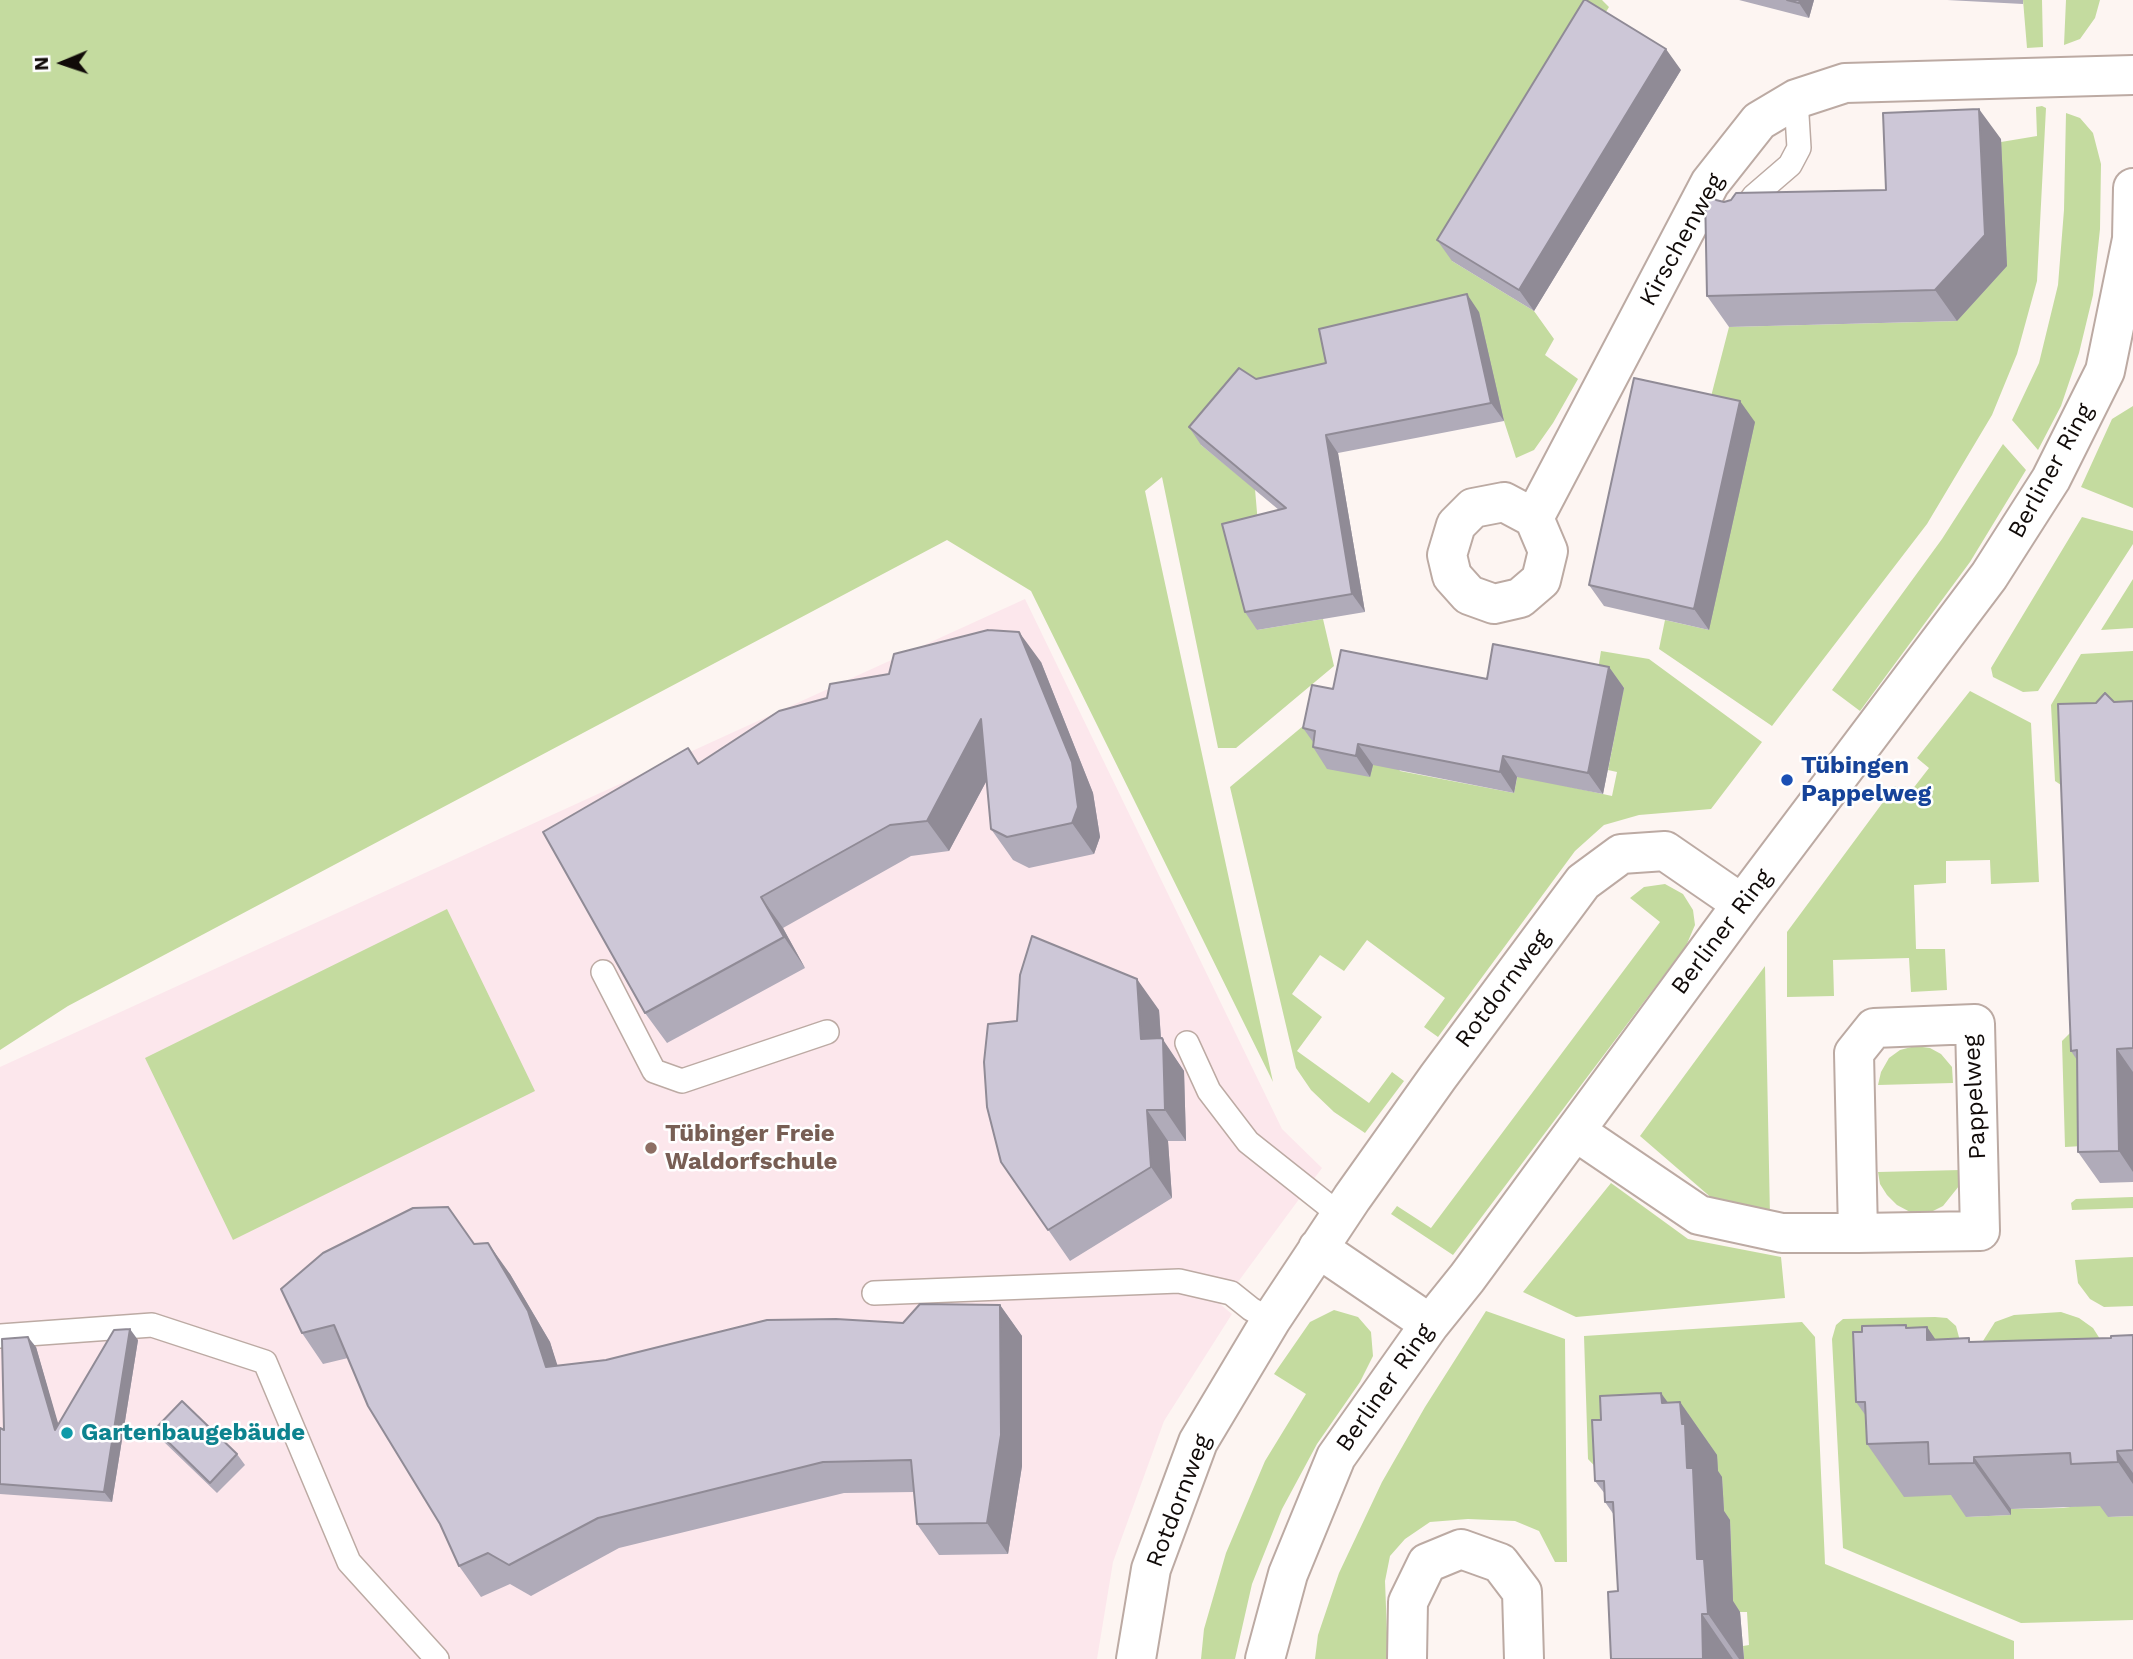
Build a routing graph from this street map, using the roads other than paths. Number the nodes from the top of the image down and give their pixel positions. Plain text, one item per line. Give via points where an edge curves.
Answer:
1 (2133, 75) edge
2 (1796, 99) junction
3 (2133, 188) edge
4 (1745, 219) edge
5 (2119, 373) edge
6 (1534, 518) dead end
7 (1742, 904) junction
8 (603, 972) edge
9 (827, 1032) dead end
10 (1187, 1042) dead end
11 (1575, 1131) junction
12 (1340, 1215) junction
13 (1858, 1234) junction
14 (1318, 1248) junction
15 (874, 1293) dead end
16 (1271, 1320) junction
17 (1430, 1324) junction
18 (0, 1336) edge
19 (437, 1659) edge
20 (1136, 1659) edge
21 (1265, 1659) edge
22 (1407, 1659) edge
23 (1524, 1659) edge

1 - 2 street, Kirschenweg via 1845,83
2 - 4 lane via 1799,148 1790,165 1754,196 1745,208
2 - 6 street, Kirschenweg via 1759,121 1710,183
3 - 5 street, Berliner Ring
5 - 7 street, Berliner Ring via 1989,576
7 - 11 street, Berliner Ring
7 - 12 street, Rotdornweg via 1665,851 1621,854 1583,882
8 - 9 lane via 654,1071 682,1081
10 - 12 lane via 1209,1091 1248,1142
11 - 13 street, Pappelweg via 1699,1214 1782,1233
11 - 17 street, Berliner Ring
12 - 14 street, Rotdornweg
13 - 13 street, Pappelweg via 1980,1231 1975,1024 1874,1028 1854,1053
14 - 16 street, Rotdornweg
14 - 17 street
15 - 16 lane via 1179,1281 1231,1293
16 - 20 street, Rotdornweg via 1198,1442 1151,1569
17 - 21 street, Berliner Ring via 1335,1457 1288,1574
18 - 19 lane via 152,1325 265,1362 349,1562
22 - 23 street via 1408,1602 1427,1563 1461,1549 1500,1563 1522,1592

